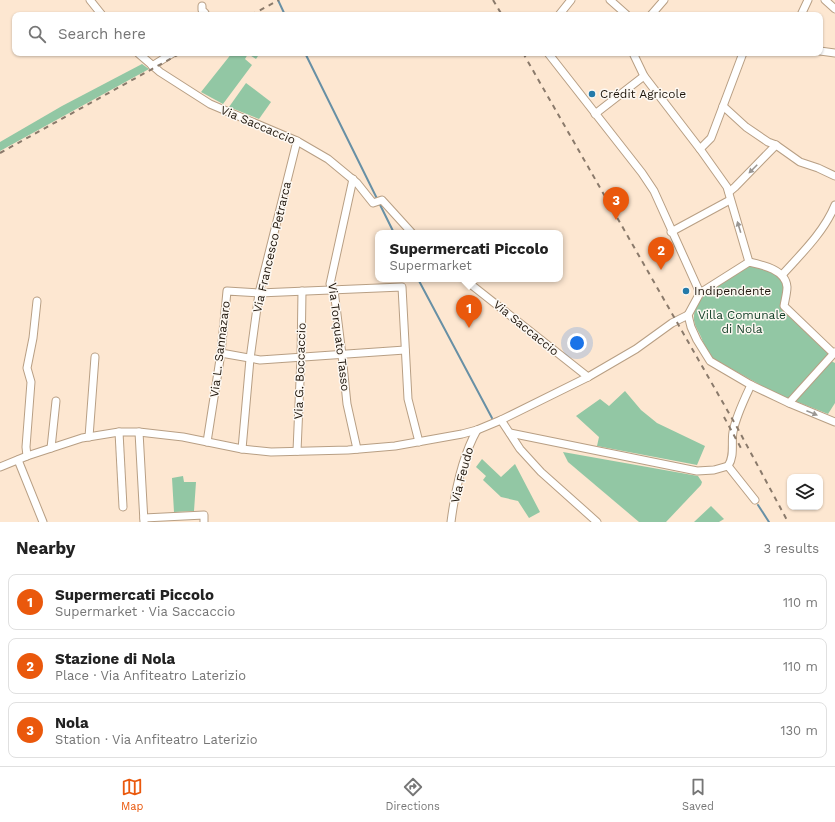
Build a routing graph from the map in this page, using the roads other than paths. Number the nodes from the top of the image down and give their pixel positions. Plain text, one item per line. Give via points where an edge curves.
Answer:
1 (90, 0) edge
2 (571, 0) edge
3 (610, 0) edge
4 (664, 0) edge
5 (808, 0) edge
6 (825, 0) edge
7 (202, 6) dead end
8 (835, 9) edge
9 (100, 12) edge
10 (203, 12) edge
11 (561, 12) edge
12 (624, 12) edge
13 (654, 12) edge
14 (802, 12) edge
15 (823, 52) edge
16 (835, 54) edge
17 (141, 56) edge
18 (168, 56) edge
19 (550, 56) edge
20 (634, 56) edge
21 (742, 56) edge
22 (152, 66) junction
23 (644, 76) junction
24 (723, 106) junction
25 (595, 114) junction
26 (297, 141) junction
27 (776, 145) junction
28 (700, 149) junction
29 (835, 176) edge
30 (353, 179) junction
31 (728, 192) junction
32 (730, 200) junction
33 (835, 205) edge
34 (409, 230) edge
35 (672, 232) junction
36 (749, 262) junction
37 (782, 275) junction
38 (468, 282) edge
39 (334, 290) junction
40 (302, 291) junction
41 (259, 293) junction
42 (700, 293) junction
43 (37, 301) dead end
44 (688, 315) junction
45 (405, 350) junction
46 (834, 352) edge
47 (222, 354) junction
48 (342, 355) junction
49 (95, 357) dead end
50 (301, 357) junction
51 (250, 359) junction
52 (588, 377) junction
53 (751, 385) junction
54 (56, 401) dead end
55 (789, 404) junction
56 (501, 420) junction
57 (835, 422) edge
58 (477, 430) junction
59 (119, 432) junction
60 (139, 432) junction
61 (510, 433) junction
62 (462, 434) junction
63 (89, 437) junction
64 (207, 442) junction
65 (420, 442) junction
66 (51, 448) junction
67 (242, 449) junction
68 (357, 449) junction
69 (467, 450) junction
70 (297, 451) junction
71 (27, 456) junction
72 (18, 460) junction
73 (728, 466) junction
74 (0, 467) edge
75 (755, 500) dead end
76 (122, 507) dead end
77 (144, 520) edge
78 (43, 522) edge
79 (204, 522) edge
80 (452, 522) edge
81 (597, 522) edge

1 - 9 street
2 - 11 street
3 - 12 street
4 - 13 street
5 - 14 street
6 - 8 street
7 - 10 street
15 - 16 street
17 - 22 street, Via Saccaccio
18 - 22 street
19 - 25 street
20 - 23 street
21 - 24 street
22 - 26 street, Via Saccaccio via 210,104
23 - 25 street
23 - 28 street
24 - 27 street via 746,127
24 - 28 street via 712,138
25 - 35 street via 654,191
26 - 30 street, Via Saccaccio via 328,159
26 - 41 street, Via Francesco Petrarca
27 - 29 street via 800,162
27 -> 31 street
28 - 31 street
30 - 34 street, Via Saccaccio via 373,203 382,200
30 - 39 street, Via Torquato Tasso via 330,284
31 - 32 street
32 - 35 street
36 -> 32 street
33 - 37 street via 812,242
35 - 42 street
36 - 37 street via 772,268
36 - 42 street
37 - 46 street via 787,287 784,306
38 - 52 street, Via Saccaccio
39 - 40 street, Via L. Sannazaro
39 - 45 street, Via L. Sannazaro via 402,287
39 - 48 street, Via Torquato Tasso
40 - 41 street, Via L. Sannazaro
40 - 50 street, Via G. Boccaccio
41 - 47 street, Via L. Sannazaro via 227,291
41 - 51 street, Via Francesco Petrarca
42 - 44 street
43 - 71 street via 27,368 30,382
44 - 52 street
44 - 53 street via 691,327 710,361
45 - 48 street
45 - 65 street via 408,399
46 - 55 street
47 - 51 street
47 - 64 street, Via L. Sannazaro
48 - 50 street
48 - 68 street, Via Torquato Tasso via 347,404
49 - 63 street
50 - 51 street
50 - 70 street, Via G. Boccaccio
51 - 67 street, Via Francesco Petrarca
52 - 56 street
53 - 55 street
53 - 73 street via 734,428 732,457
54 - 66 street
55 -> 57 street
56 - 58 street
56 - 61 street
58 - 62 street
58 - 69 street, Via Feudo
59 - 60 street
59 - 63 street
59 - 76 street
60 - 64 street
60 - 77 street
61 - 73 street via 697,471
61 - 81 street via 520,449 541,472
62 - 65 street
62 - 69 street
63 - 66 street
64 - 67 street
65 - 68 street
66 - 71 street
67 - 70 street
68 - 70 street
69 - 80 street, Via Feudo via 455,497
71 - 72 street
72 - 74 street
72 - 78 street
73 - 75 street
77 - 79 street via 204,515

